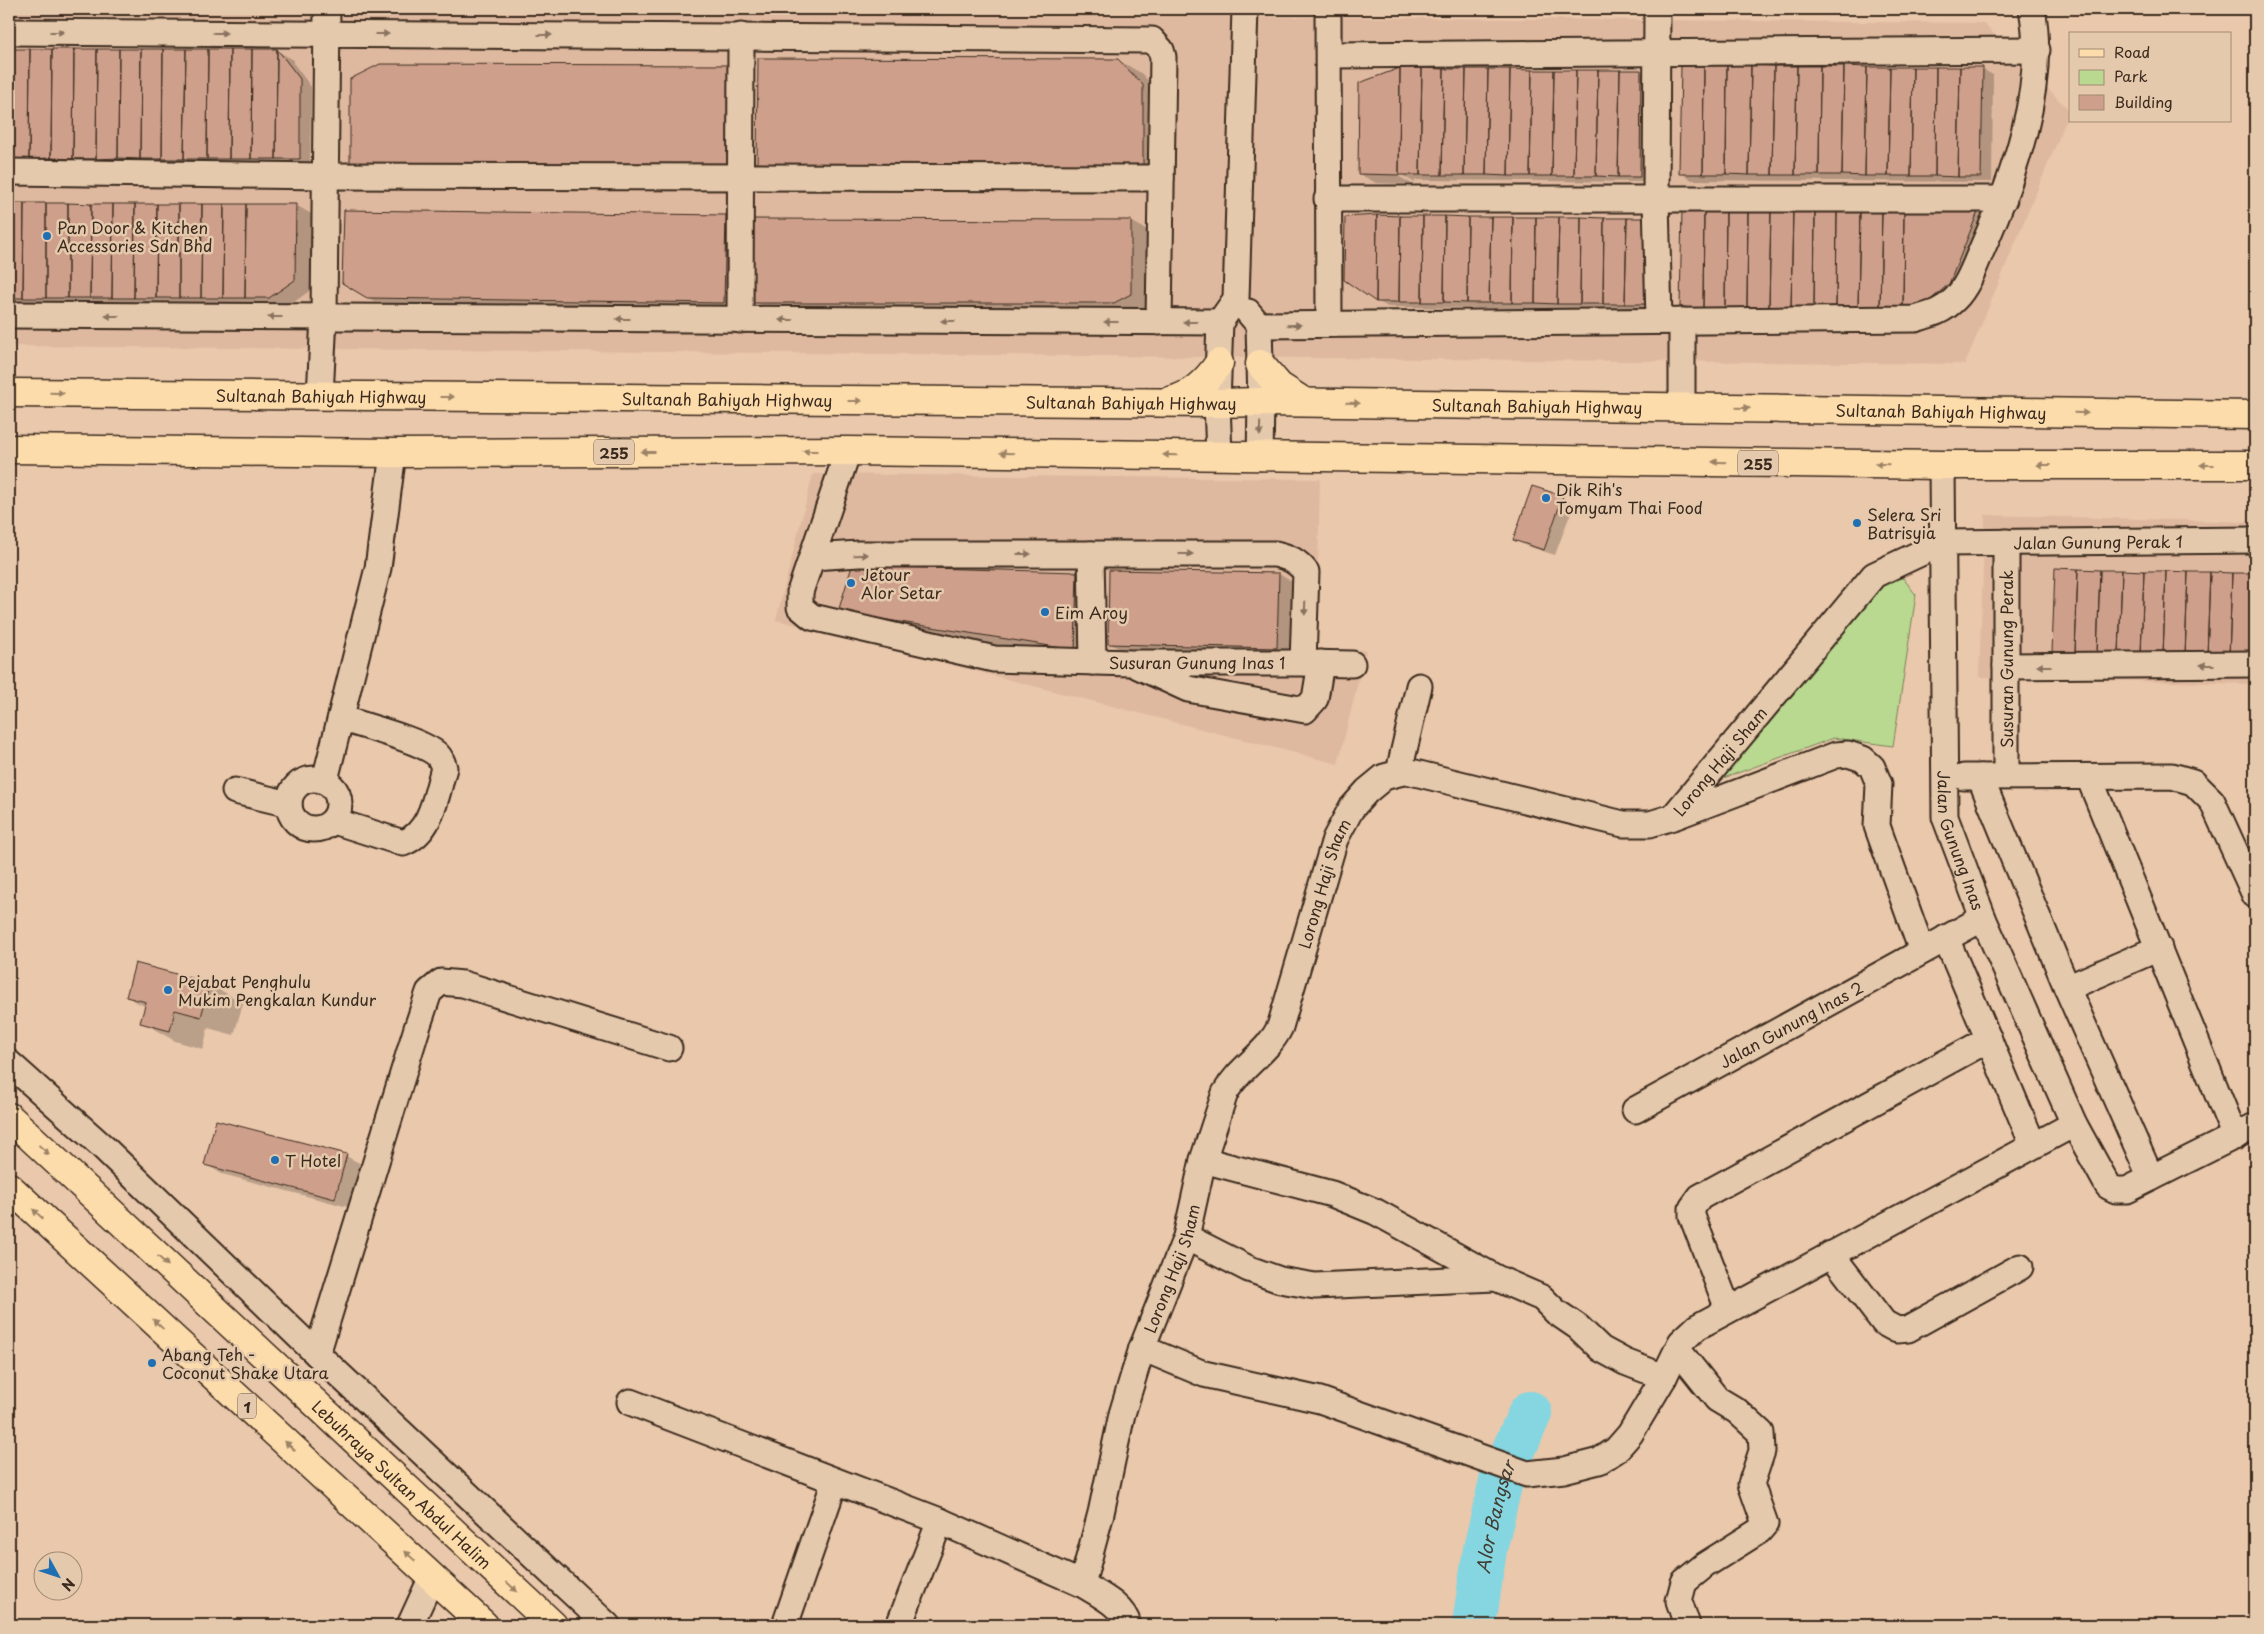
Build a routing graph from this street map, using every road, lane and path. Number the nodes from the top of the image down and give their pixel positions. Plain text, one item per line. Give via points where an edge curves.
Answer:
1 (327, 9) edge
2 (1245, 9) edge
3 (1328, 9) edge
4 (1657, 9) edge
5 (2032, 9) edge
6 (9, 32) edge
7 (327, 34) junction
8 (741, 36) junction
9 (2037, 50) junction
10 (1658, 52) junction
11 (1329, 55) junction
12 (9, 172) edge
13 (326, 176) junction
14 (740, 177) junction
15 (1161, 178) junction
16 (1327, 199) junction
17 (1656, 199) junction
18 (2004, 199) junction
19 (1236, 299) junction
20 (9, 315) edge
21 (324, 317) junction
22 (740, 320) junction
23 (1670, 321) junction
24 (1159, 322) junction
25 (1220, 322) junction
26 (1329, 324) junction
27 (1259, 325) junction
28 (1219, 363) junction
29 (1260, 364) junction
30 (9, 393) edge
31 (320, 396) junction
32 (1261, 402) junction
33 (1304, 402) junction
34 (1158, 403) junction
35 (1217, 403) junction
36 (1682, 407) junction
37 (2255, 415) edge
38 (9, 449) edge
39 (848, 451) junction
40 (392, 453) junction
41 (1219, 456) junction
42 (1260, 457) junction
43 (1942, 465) junction
44 (2255, 465) edge
45 (2255, 540) edge
46 (1942, 542) junction
47 (2006, 542) junction
48 (1091, 554) junction
49 (812, 557) junction
50 (1093, 662) junction
51 (1131, 663) junction
52 (1312, 663) junction
53 (1352, 664) dead end
54 (2255, 664) edge
55 (2006, 666) junction
56 (1419, 686) dead end
57 (340, 718) junction
58 (1403, 772) junction
59 (2006, 776) junction
60 (1980, 777) junction
61 (2088, 777) junction
62 (1944, 778) junction
63 (325, 780) junction
64 (235, 792) dead end
65 (288, 804) junction
66 (1673, 817) junction
67 (334, 821) junction
68 (2255, 895) edge
69 (1983, 918) junction
70 (1946, 938) junction
71 (2159, 948) junction
72 (1922, 951) junction
73 (2067, 988) junction
74 (1989, 1039) junction
75 (668, 1048) dead end
76 (9, 1063) edge
77 (1635, 1110) dead end
78 (9, 1117) edge
79 (2074, 1124) junction
80 (2245, 1131) edge
81 (2033, 1146) junction
82 (1203, 1160) junction
83 (2151, 1178) junction
84 (9, 1187) edge
85 (1186, 1237) junction
86 (1831, 1254) junction
87 (2020, 1267) dead end
88 (1496, 1278) junction
89 (1728, 1309) junction
90 (1142, 1348) junction
91 (1678, 1350) junction
92 (317, 1354) junction
93 (1664, 1377) junction
94 (630, 1402) dead end
95 (835, 1481) junction
96 (940, 1521) junction
97 (432, 1576) junction
98 (1082, 1584) junction
99 (410, 1625) edge
100 (484, 1625) edge
101 (553, 1625) edge
102 (607, 1625) edge
103 (785, 1625) edge
104 (900, 1625) edge
105 (1128, 1625) edge
106 (1687, 1625) edge

1 - 7 street
2 - 19 street
3 - 11 street
4 - 10 street
5 - 9 street
6 -> 7 street
7 -> 8 street
7 - 13 street
8 - 14 street
8 - 15 street via 1152,40 1163,57
9 - 10 street
9 - 18 street via 2028,114
10 - 11 street
10 - 17 street
11 - 16 street
12 - 13 street
13 - 14 street
13 - 21 street
14 - 15 street
14 - 22 street
15 - 24 street
16 - 17 street
16 - 26 street
17 - 18 street
17 - 23 street
18 - 23 street via 1969,278 1957,297 1941,311 1915,319
19 - 25 street
19 - 27 street
21 -> 20 street
22 -> 21 street
21 - 31 street
24 -> 22 street
23 - 26 street
23 - 36 street
25 -> 24 street
25 - 28 street
27 -> 26 street
27 - 29 street
28 - 34 main road via 1205,381 1187,395
28 - 35 street
29 - 32 street
29 - 33 main road via 1279,386
30 -> 31 main road, Sultanah Bahiyah Highway
31 -> 34 main road, Sultanah Bahiyah Highway
32 - 33 main road, Sultanah Bahiyah Highway
32 - 35 main road, Sultanah Bahiyah Highway
32 -> 42 street
33 -> 36 main road, Sultanah Bahiyah Highway
34 - 35 main road, Sultanah Bahiyah Highway
35 - 41 street
36 -> 37 main road, Sultanah Bahiyah Highway
38 - 40 main road, 255
39 -> 40 main road, 255
41 -> 39 main road, 255
39 - 49 street
40 - 57 street via 378,568
41 - 42 main road, 255
43 -> 42 main road, 255
44 -> 43 main road, 255
43 - 46 street, Jalan Gunung Inas
45 - 47 street, Jalan Gunung Perak 1
46 - 47 street, Jalan Gunung Perak 1
46 - 62 street, Jalan Gunung Inas
46 - 66 street, Lorong Haji Sham via 1874,575
47 - 55 street, Susuran Gunung Perak
49 -> 48 street, Susuran Gunung Inas 1
48 - 50 street
48 -> 52 street, Susuran Gunung Inas 1 via 1275,554 1290,557 1306,572
49 - 50 street, Susuran Gunung Inas 1 via 799,600 800,607 812,617 994,659
50 - 51 street, Susuran Gunung Inas 1
51 - 52 street, Susuran Gunung Inas 1
51 - 52 street via 1188,689 1305,710 1315,699
52 - 53 street
54 -> 55 street
55 - 59 street, Susuran Gunung Perak
56 - 58 street via 1400,763
57 - 63 street
57 - 67 street via 421,745 435,752 444,768 430,817 412,840 403,843
58 - 66 street, Lorong Haji Sham via 1623,824 1650,824
58 - 82 street, Lorong Haji Sham via 1384,777 1367,791 1351,809 1335,839 1280,1027 1274,1040 1231,1083
59 - 60 street
59 - 61 street
60 - 62 street
60 - 73 street
61 - 68 street via 2172,776 2193,782 2212,801
61 - 71 street
62 - 69 street, Jalan Gunung Inas via 1945,817
63 - 65 street via 302,782 295,788
63 - 67 street via 339,795
64 - 65 street
65 - 67 street via 295,821 310,830
66 - 72 street via 1836,755 1848,754 1863,760 1872,767 1879,784 1877,826
69 - 70 street, Jalan Gunung Inas 2
69 - 79 street, Jalan Gunung Inas
70 - 72 street, Jalan Gunung Inas 2
70 - 74 street
71 - 73 street
71 - 80 street
72 - 77 street, Jalan Gunung Inas 2
73 - 83 street
74 - 81 street
74 - 89 street via 1700,1197 1692,1208 1692,1216
75 - 92 street via 463,984 440,982 429,992 417,1028
76 - 92 street via 103,1147
78 -> 101 main road, Lebuhraya Sultan Abdul Halim
79 - 81 street
79 - 83 street, Jalan Gunung Inas via 2108,1186 2127,1190
80 - 83 street
81 - 86 street
82 - 85 street, Lorong Haji Sham
82 - 88 street via 1332,1194 1376,1212
97 -> 84 main road, 1
85 - 88 street via 1249,1269 1280,1280 1315,1286
85 - 90 street, Lorong Haji Sham
86 - 87 street via 1884,1323 1897,1330 1908,1328
86 - 89 street
88 - 93 street via 1542,1298 1601,1349
89 - 91 street via 1697,1327 1681,1342
90 - 93 street via 1204,1374 1320,1400 1527,1474 1564,1470 1599,1461 1616,1450 1630,1434
90 - 98 street, Lorong Haji Sham via 1122,1414
91 - 93 street
91 - 106 street via 1717,1399 1736,1410 1761,1433 1762,1452 1751,1484 1765,1524 1684,1582 1679,1600
92 - 102 street
94 - 95 street
95 - 96 street
95 - 103 street
96 - 98 street
96 - 104 street
97 - 99 street
97 - 100 main road, 1
98 - 105 street via 1111,1603

